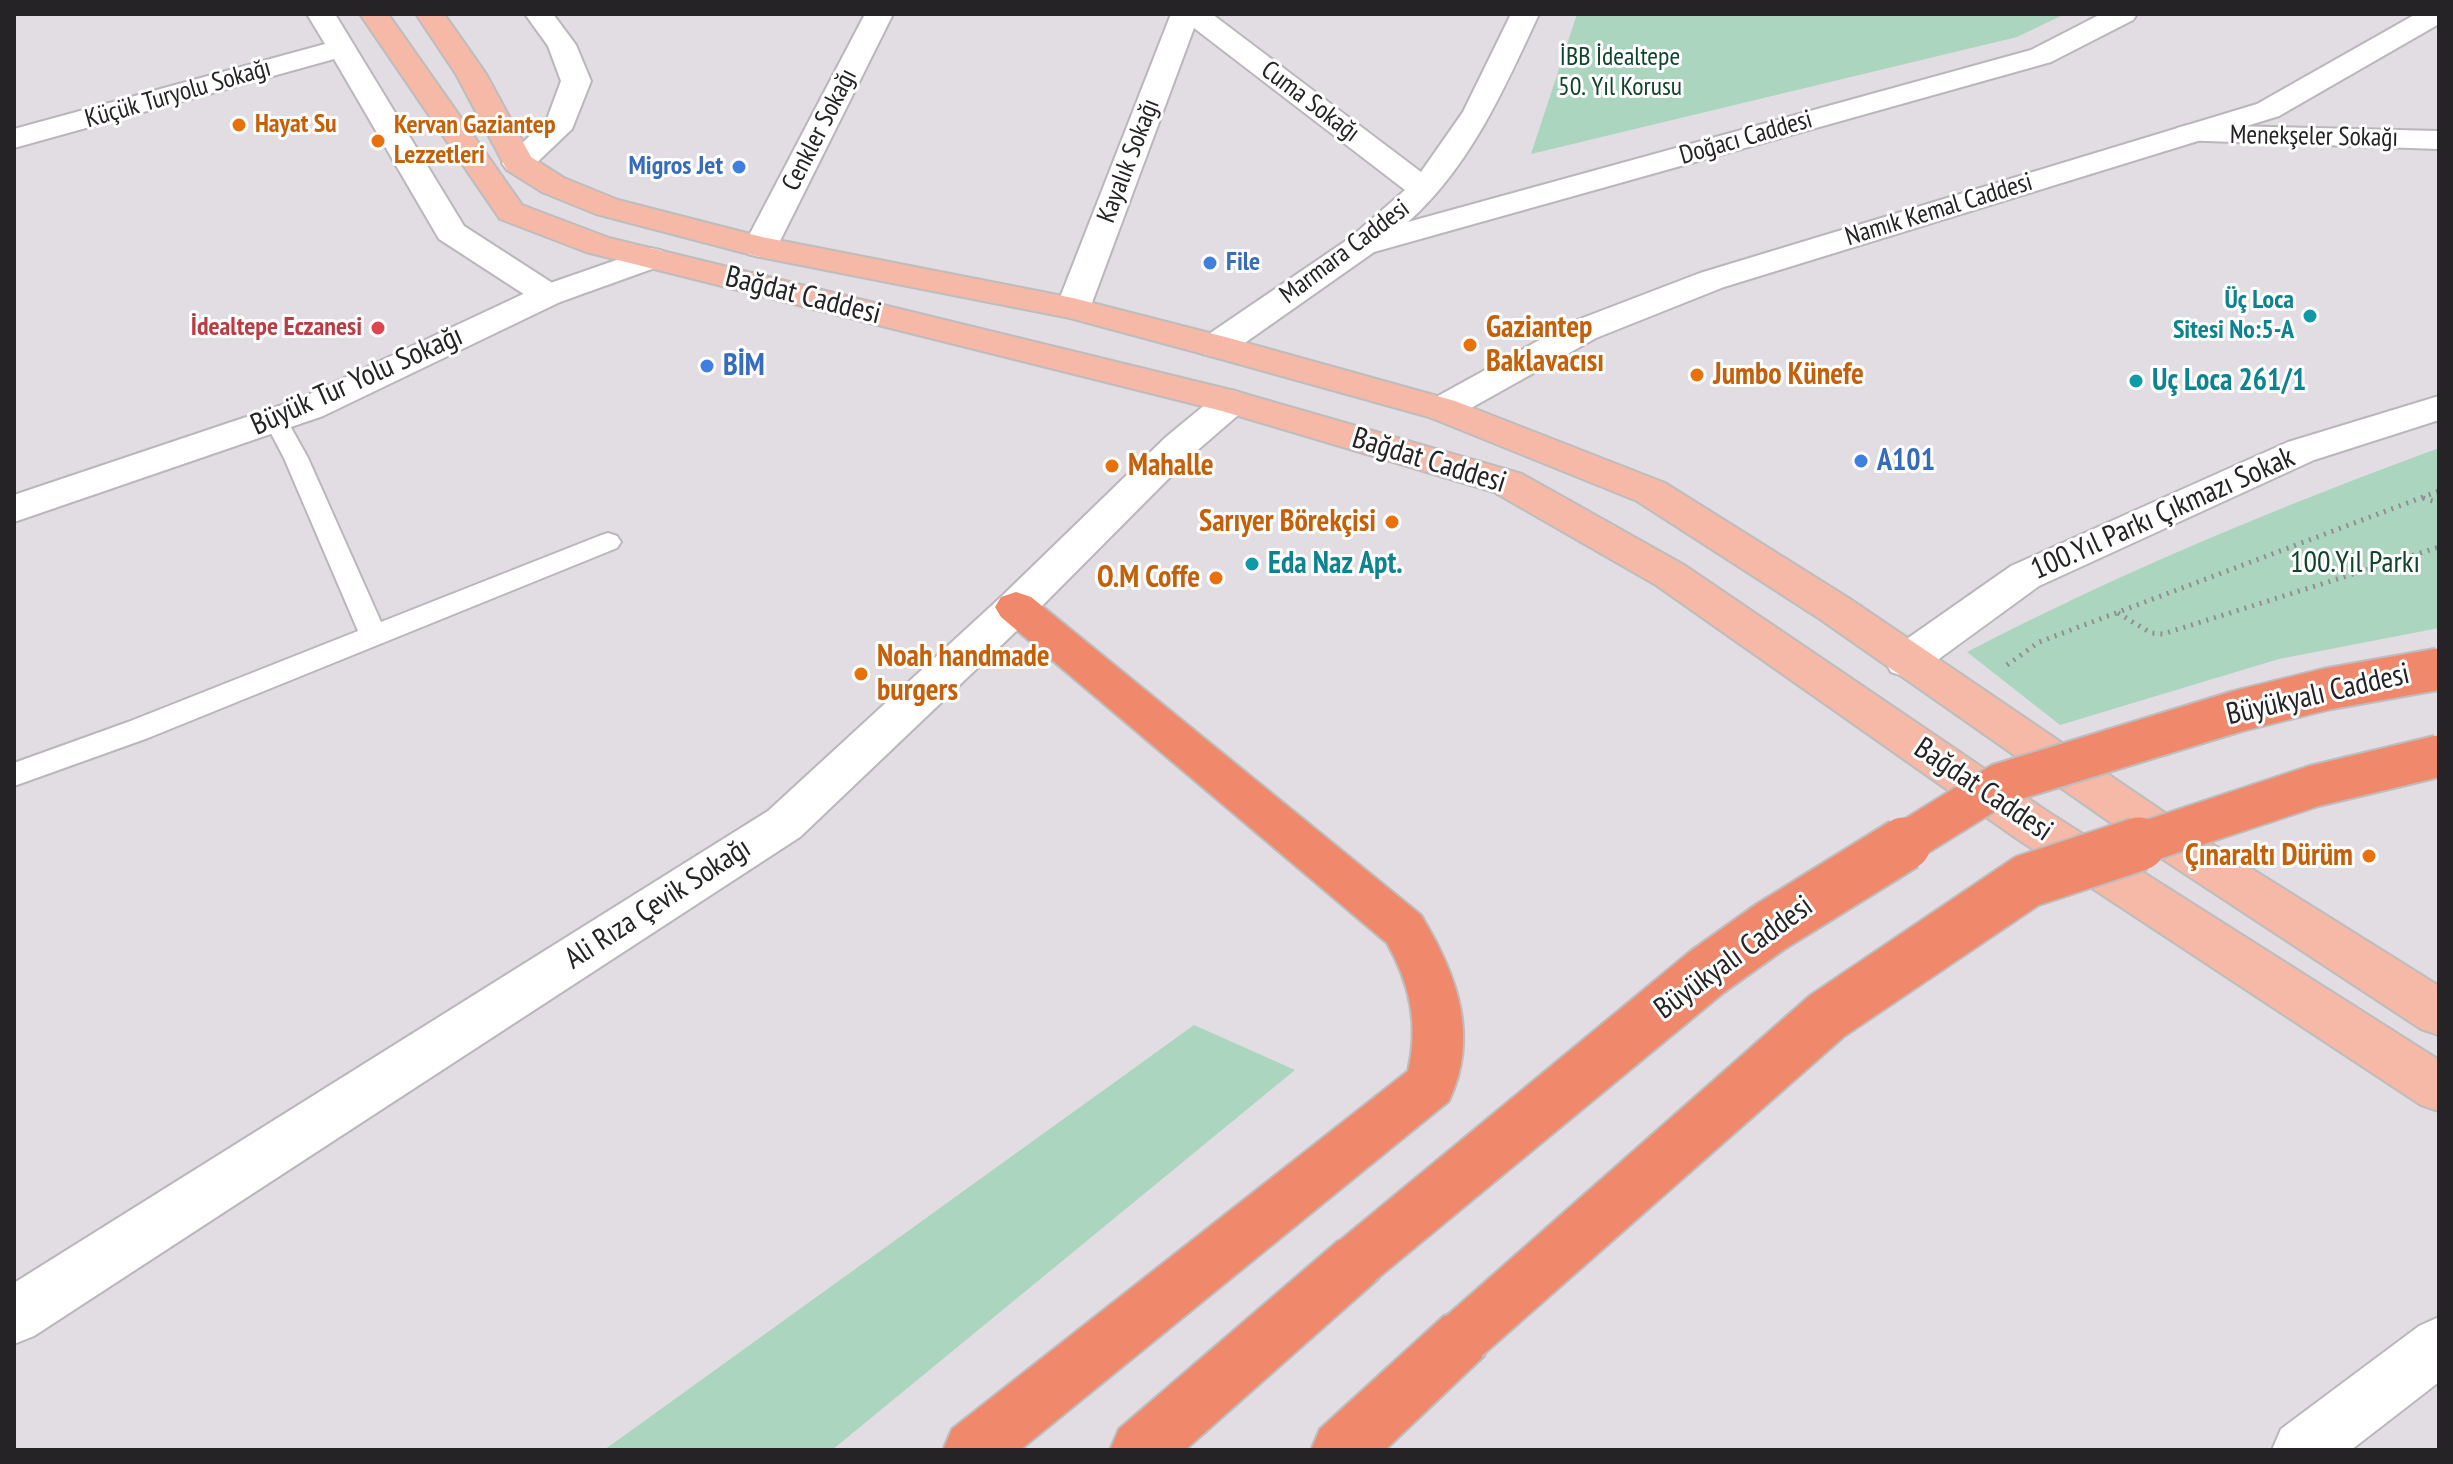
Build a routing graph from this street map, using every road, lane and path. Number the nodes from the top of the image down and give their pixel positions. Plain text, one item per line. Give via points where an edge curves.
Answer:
1 (321, 14) edge
2 (374, 14) edge
3 (430, 14) edge
4 (539, 14) edge
5 (879, 14) edge
6 (1185, 14) edge
7 (1194, 14) edge
8 (1525, 14) edge
9 (2123, 14) edge
10 (2436, 14) edge
11 (342, 48) junction
12 (2188, 134) junction
13 (14, 139) edge
14 (2439, 140) edge
15 (518, 163) junction
16 (1425, 190) junction
17 (1362, 245) junction
18 (760, 247) junction
19 (651, 258) junction
20 (548, 295) junction
21 (1073, 308) junction
22 (1216, 346) junction
23 (1231, 402) junction
24 (2439, 408) edge
25 (1442, 409) junction
26 (276, 420) junction
27 (2439, 491) edge
28 (2422, 498) junction
29 (2439, 503) edge
30 (14, 509) edge
31 (608, 542) dead end
32 (2439, 547) edge
33 (1016, 607) junction
34 (2118, 612) junction
35 (374, 637) junction
36 (1906, 661) junction
37 (2439, 669) edge
38 (1960, 698) junction
39 (2439, 756) edge
40 (14, 775) edge
41 (2439, 1013) edge
42 (2439, 1088) edge
43 (14, 1316) edge
44 (2439, 1346) edge
45 (973, 1450) edge
46 (1140, 1450) edge
47 (1341, 1450) edge
48 (2302, 1450) edge

1 - 11 street
2 - 19 main road, Bağdat Caddesi via 511,212 598,245
3 - 15 main road via 471,74
4 - 15 street via 562,45 576,81 561,123
5 - 18 street, Cenkler Sokağı
6 - 21 street, Kayalık Sokağı
7 - 16 street, Cuma Sokağı
8 - 16 street, Marmara Caddesi via 1478,112
9 - 17 street, Doğacı Caddesi via 2041,56
10 - 12 street, Namık Kemal Caddesi via 2268,110
11 - 13 street, Küçük Turyolu Sokağı
11 - 20 street via 451,232
12 - 14 street, Menekşeler Sokağı
12 - 25 street, Namık Kemal Caddesi via 1712,280 1584,330
15 - 18 main road, Bağdat Caddesi via 553,185 607,207
16 - 17 street, Marmara Caddesi
17 - 22 street, Marmara Caddesi
18 - 21 main road, Bağdat Caddesi
19 - 20 street, Büyük Tur Yolu Sokağı
19 - 23 main road, Bağdat Caddesi
20 - 26 street, Büyük Tur Yolu Sokağı
21 - 22 main road, Bağdat Caddesi
22 - 25 main road, Bağdat Caddesi
23 - 33 street, Ali Rıza Çevik Sokağı via 1179,446
23 - 42 main road, Bağdat Caddesi via 1522,490 1670,575 2032,825
24 - 36 street, 100.Yıl Parkı Çıkmazı Sokak via 2301,451 2025,576
25 - 36 main road, Bağdat Caddesi via 1651,492 1835,609
26 - 30 street, Büyük Tur Yolu Sokağı
26 - 35 lane
27 - 28 path
28 - 29 path
28 - 34 path
31 - 35 lane
32 - 34 path via 2163,634 2151,633
33 - 43 street, Ali Rıza Çevik Sokağı via 784,824
33 - 45 highway via 1404,929 1422,959 1440,1035 1431,1084
34 - 38 path via 2039,642
35 - 40 lane
36 - 38 main road, Bağdat Caddesi
37 - 46 highway, Büyükyalı Caddesi, bridge via 2238,711 2000,784 1707,972 1358,1260
38 - 41 main road, Bağdat Caddesi
39 - 47 highway, bridge via 2314,786 2027,881 1827,1016
44 - 48 street

